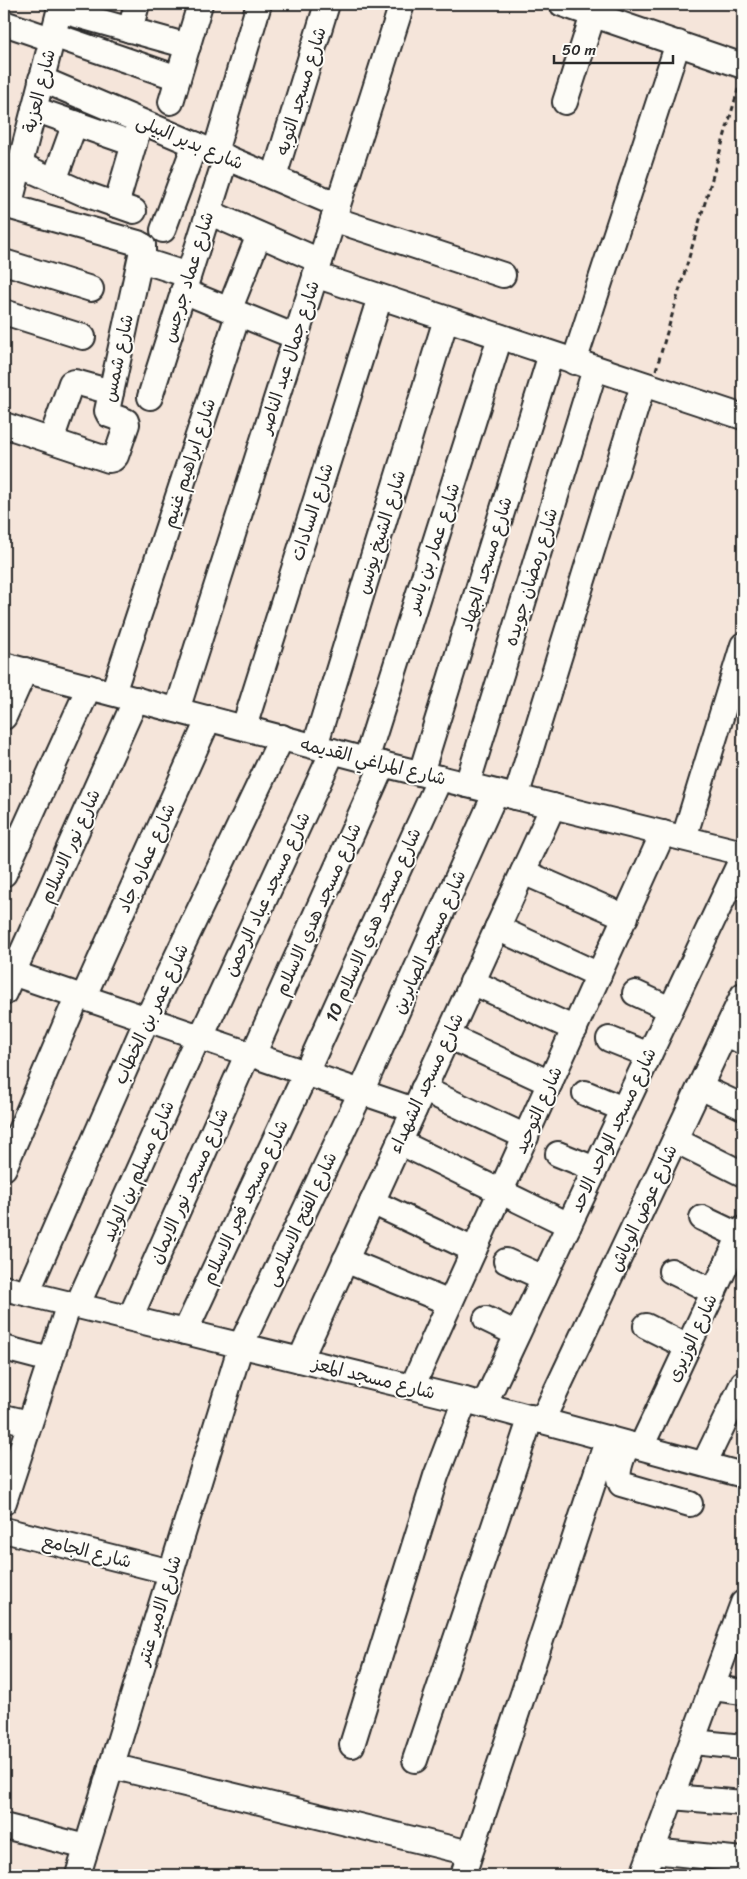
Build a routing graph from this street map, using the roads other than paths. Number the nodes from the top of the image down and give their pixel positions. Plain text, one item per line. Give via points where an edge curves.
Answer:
1 (137, 4) edge
2 (200, 4) edge
3 (259, 4) edge
4 (327, 4) edge
5 (402, 4) edge
6 (562, 4) edge
7 (60, 7) edge
8 (594, 14) junction
9 (4, 23) edge
10 (130, 30) junction
11 (52, 37) junction
12 (678, 43) junction
13 (188, 46) junction
14 (742, 73) edge
15 (178, 78) junction
16 (42, 79) junction
17 (171, 102) dead end
18 (565, 102) dead end
19 (34, 108) junction
20 (141, 121) junction
21 (75, 123) junction
22 (134, 144) junction
23 (212, 151) junction
24 (20, 165) junction
25 (274, 177) junction
26 (54, 181) junction
27 (6, 206) edge
28 (208, 212) junction
29 (336, 212) junction
30 (163, 230) dead end
31 (259, 235) junction
32 (143, 246) junction
33 (4, 262) edge
34 (318, 268) junction
35 (503, 275) dead end
36 (186, 283) junction
37 (91, 289) dead end
38 (380, 297) junction
39 (4, 312) edge
40 (234, 312) junction
41 (446, 319) junction
42 (83, 337) dead end
43 (500, 337) junction
44 (296, 338) junction
45 (551, 354) junction
46 (584, 365) junction
47 (647, 386) junction
48 (111, 392) junction
49 (150, 397) dead end
50 (743, 417) edge
51 (4, 425) edge
52 (51, 440) junction
53 (742, 654) edge
54 (14, 667) edge
55 (89, 687) junction
56 (113, 693) junction
57 (136, 699) junction
58 (177, 710) junction
59 (4, 717) edge
60 (209, 718) junction
61 (244, 727) junction
62 (282, 737) junction
63 (324, 748) junction
64 (374, 762) junction
65 (430, 775) junction
66 (467, 785) junction
67 (506, 794) junction
68 (553, 806) junction
69 (674, 836) junction
70 (743, 854) edge
71 (523, 872) junction
72 (4, 874) edge
73 (626, 917) junction
74 (497, 928) junction
75 (599, 975) junction
76 (472, 982) junction
77 (8, 983) edge
78 (635, 993) dead end
79 (743, 995) edge
80 (80, 997) junction
81 (670, 1009) junction
82 (147, 1019) junction
83 (575, 1028) junction
84 (448, 1036) junction
85 (200, 1037) junction
86 (734, 1038) edge
87 (609, 1039) dead end
88 (250, 1054) junction
89 (649, 1055) junction
90 (306, 1073) junction
91 (550, 1083) junction
92 (700, 1087) junction
93 (361, 1092) junction
94 (585, 1093) dead end
95 (419, 1100) junction
96 (743, 1108) edge
97 (624, 1109) junction
98 (526, 1137) junction
99 (675, 1140) junction
100 (399, 1142) junction
101 (558, 1154) dead end
102 (4, 1168) edge
103 (595, 1169) junction
104 (743, 1174) edge
105 (501, 1192) junction
106 (372, 1202) junction
107 (702, 1218) dead end
108 (569, 1225) junction
109 (742, 1232) edge
110 (474, 1250) junction
111 (346, 1260) junction
112 (506, 1261) dead end
113 (671, 1271) dead end
114 (544, 1278) junction
115 (4, 1288) edge
116 (714, 1292) junction
117 (27, 1294) junction
118 (450, 1304) junction
119 (73, 1305) junction
120 (130, 1318) junction
121 (486, 1319) dead end
122 (646, 1326) dead end
123 (185, 1332) junction
124 (517, 1334) junction
125 (241, 1346) junction
126 (688, 1347) junction
127 (4, 1348) edge
128 (50, 1360) junction
129 (300, 1360) junction
130 (743, 1383) edge
131 (412, 1387) junction
132 (474, 1402) junction
133 (4, 1417) edge
134 (536, 1419) junction
135 (29, 1423) junction
136 (626, 1443) junction
137 (704, 1464) junction
138 (743, 1474) edge
139 (8, 1477) edge
140 (4, 1502) edge
141 (690, 1504) dead end
142 (4, 1530) edge
143 (171, 1572) junction
144 (743, 1602) edge
145 (713, 1688) junction
146 (743, 1691) edge
147 (692, 1742) junction
148 (352, 1744) dead end
149 (743, 1747) edge
150 (415, 1760) dead end
151 (111, 1766) junction
152 (672, 1796) junction
153 (743, 1803) edge
154 (4, 1826) edge
155 (86, 1847) junction
156 (652, 1851) junction
157 (470, 1853) junction
158 (743, 1860) edge
159 (78, 1875) edge
160 (462, 1875) edge
161 (644, 1875) edge

1 - 10 street
2 - 13 street
3 - 23 street
4 - 25 street, شارع مسجد التوبه
5 - 29 street, شارع جمال عبد الناصر
6 - 8 street
7 - 10 street
7 - 11 street, شارع العزبة
8 - 12 street
8 - 18 street
9 - 11 street
10 - 13 street
11 - 15 street
11 - 16 street, شارع العزبة
12 - 14 street
12 - 46 street, شارع رمضان جويده via 628,200
13 - 15 street
15 - 17 street
16 - 19 street, شارع العزبة
16 - 20 street, شارع بدير البيلى
19 - 21 street
19 - 24 street, شارع العزبة
20 - 22 street
20 - 23 street, شارع بدير البيلى
21 - 22 street
21 - 26 street
22 - 26 street via 125,208
23 - 25 street, شارع بدير البيلى
23 - 28 street, شارع عماد جرجس
23 - 30 street
24 - 26 street
24 - 27 street, شارع العزبة
25 - 29 street, شارع بدير البيلى
27 - 32 street
28 - 31 street
28 - 36 street, شارع عماد جرجس
29 - 34 street, شارع جمال عبد الناصر
29 - 35 street, شارع بدير البيلى
31 - 34 street
31 - 40 street, شارع ابراهيم غنيم via 232,303
32 - 36 street via 143,257 147,262
32 - 48 street, شارع شمس
33 - 37 street
34 - 38 street
34 - 44 street, شارع جمال عبد الناصر
36 - 40 street
36 - 49 street, شارع عماد جرجس
38 - 41 street
38 - 61 street, شارع السادات
39 - 42 street
40 - 44 street
40 - 56 street, شارع ابراهيم غنيم via 236,321
41 - 43 street
41 - 63 street, شارع الشيخ يونس
43 - 45 street
43 - 64 street, شارع عمار بن ياسر
44 - 58 street, شارع جمال عبد الناصر
45 - 46 street
45 - 65 street, شارع مسجد الجهاد
46 - 47 street
46 - 66 street, شارع رمضان جويده
47 - 50 street
47 - 67 street, شارع مسجد الصابرين
48 - 52 street via 71,383
48 - 52 street, شارع شمس via 107,413 128,425 113,459
51 - 52 street
53 - 69 street, شارع التوحيد
54 - 55 street, شارع المراغي القديمه
54 - 59 street
55 - 56 street, شارع المراغي القديمه
55 - 72 street
56 - 57 street, شارع المراغي القديمه
57 - 58 street, شارع المراغي القديمه
57 - 77 street, شارع نور الاسلام
58 - 60 street, شارع المراغي القديمه
60 - 61 street, شارع المراغي القديمه
60 - 80 street, شارع عماره جاد
61 - 62 street, شارع المراغي القديمه
62 - 63 street, شارع المراغي القديمه
62 - 82 street, شارع عمر بن الخطاب
63 - 64 street, شارع المراغي القديمه
63 - 85 street, شارع مسجد عباد الرحمن
64 - 65 street, شارع المراغي القديمه
64 - 88 street, شارع مسجد هدي الاسلام
65 - 66 street, شارع المراغي القديمه
65 - 90 street, شارع مسجد هدي الاسلام 10
66 - 67 street, شارع المراغي القديمه
67 - 68 street, شارع المراغي القديمه
67 - 93 street, شارع مسجد الصابرين
68 - 69 street, شارع المراغي القديمه
68 - 71 street, شارع مسجد الشهداء
69 - 70 street, شارع المراغي القديمه
69 - 73 street, شارع التوحيد
70 - 81 street, شارع مسجد الواحد الاحد
71 - 73 street
71 - 74 street, شارع مسجد الشهداء
73 - 75 street, شارع التوحيد
74 - 75 street
74 - 76 street, شارع مسجد الشهداء
75 - 83 street, شارع التوحيد
76 - 83 street
76 - 84 street, شارع مسجد الشهداء
77 - 80 street
78 - 81 street
79 - 86 street, شارع عوض الوياش
80 - 82 street
80 - 102 street, شارع عماره جاد
81 - 89 street, شارع مسجد الواحد الاحد
82 - 85 street
82 - 117 street, شارع عمر بن الخطاب
83 - 91 street, شارع التوحيد
84 - 91 street
84 - 95 street, شارع مسجد الشهداء
85 - 88 street
85 - 119 street, شارع مسلم بن الوليد
86 - 92 street, شارع عوض الوياش
87 - 89 street
88 - 90 street
88 - 120 street, شارع مسجد نور الايمان
89 - 97 street, شارع مسجد الواحد الاحد
90 - 93 street
90 - 123 street, شارع مسجد فجر الاسلام
91 - 98 street, شارع التوحيد
92 - 96 street
92 - 99 street, شارع عوض الوياش
93 - 95 street
93 - 125 street, شارع الفتح الاسلامى
94 - 97 street
95 - 98 street
95 - 100 street, شارع مسجد الشهداء
97 - 103 street, شارع مسجد الواحد الاحد
98 - 105 street, شارع التوحيد
99 - 104 street
99 - 134 street, شارع عوض الوياش
100 - 105 street
100 - 106 street, شارع مسجد الشهداء
101 - 103 street
103 - 108 street, شارع مسجد الواحد الاحد
105 - 108 street
105 - 110 street, شارع التوحيد
106 - 110 street
106 - 111 street, شارع مسجد الشهداء
107 - 109 street
108 - 114 street, شارع مسجد الواحد الاحد
109 - 116 street, شارع الوزيرى
110 - 118 street, شارع التوحيد
111 - 118 street
111 - 129 street, شارع مسجد الشهداء
112 - 114 street
113 - 116 street
114 - 124 street, شارع مسجد الواحد الاحد
115 - 117 street, شارع مسجد المعز
116 - 126 street, شارع الوزيرى
117 - 119 street, شارع مسجد المعز
118 - 131 street, شارع التوحيد
119 - 120 street, شارع مسجد المعز
119 - 128 street
120 - 123 street, شارع مسجد المعز
121 - 124 street
122 - 126 street
123 - 125 street, شارع مسجد المعز
124 - 132 street, شارع مسجد الواحد الاحد
125 - 129 street, شارع مسجد المعز
125 - 143 street, شارع الامير عنتر
126 - 136 street, شارع الوزيرى
127 - 128 street
128 - 135 street
129 - 131 street, شارع مسجد المعز
130 - 137 street
131 - 132 street, شارع مسجد المعز
132 - 134 street, شارع مسجد المعز
132 - 148 street, شارع مسجد الواحد الاحد via 436,1476
133 - 135 street
134 - 136 street, شارع مسجد المعز
134 - 150 street, شارع عوض الوياش
135 - 139 street
136 - 137 street, شارع مسجد المعز
136 - 141 street via 617,1478 621,1484
136 - 157 street
137 - 138 street, شارع مسجد المعز
139 - 140 street
142 - 143 street, شارع الجامع
143 - 151 street, شارع الامير عنتر
144 - 145 street
145 - 146 street
145 - 147 street
147 - 149 street
147 - 152 street
151 - 155 street, شارع الامير عنتر
151 - 157 street
152 - 153 street
152 - 156 street
154 - 155 street
155 - 159 street, شارع الامير عنتر
156 - 158 street
156 - 161 street
157 - 160 street

